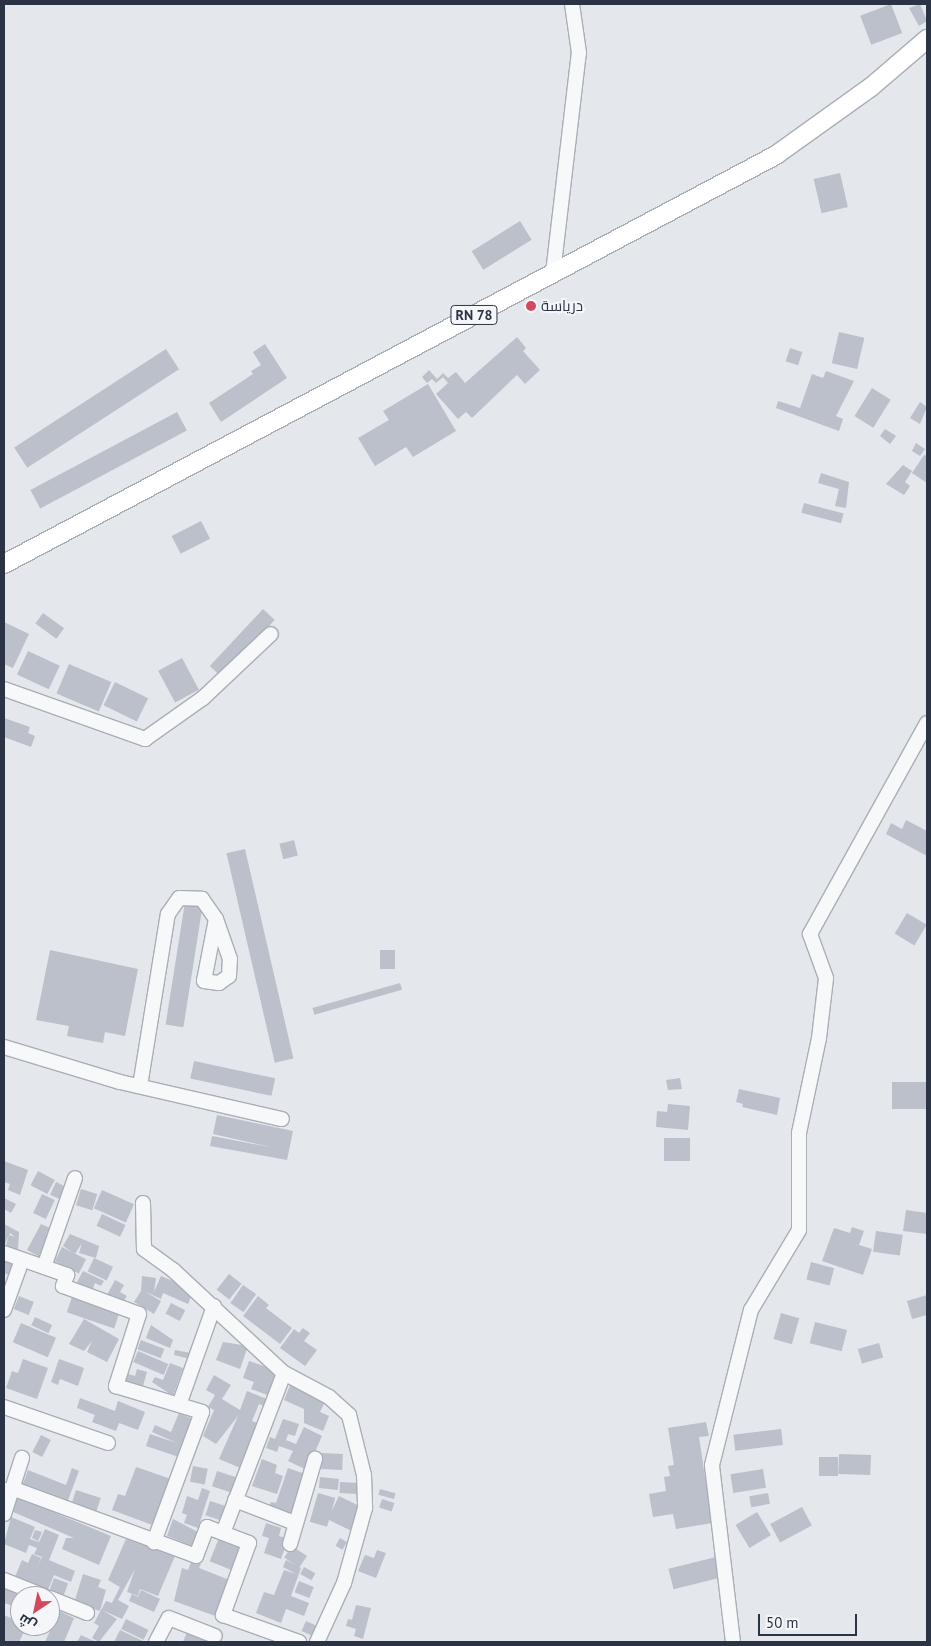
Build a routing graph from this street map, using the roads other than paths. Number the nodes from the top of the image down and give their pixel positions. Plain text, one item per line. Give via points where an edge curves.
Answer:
1 (572, 4) edge
2 (927, 38) edge
3 (553, 273) junction
4 (4, 564) edge
5 (271, 634) dead end
6 (4, 689) edge
7 (927, 724) edge
8 (216, 919) dead end
9 (4, 1047) edge
10 (140, 1086) junction
11 (282, 1119) dead end
12 (76, 1178) dead end
13 (143, 1202) dead end
14 (4, 1252) edge
15 (22, 1260) junction
16 (44, 1267) junction
17 (214, 1306) junction
18 (4, 1310) edge
19 (284, 1373) junction
20 (180, 1405) junction
21 (4, 1407) edge
22 (108, 1443) dead end
23 (22, 1458) dead end
24 (315, 1459) dead end
25 (7, 1492) edge
26 (235, 1500) junction
27 (4, 1514) edge
28 (295, 1523) junction
29 (223, 1533) junction
30 (154, 1542) junction
31 (290, 1544) dead end
32 (4, 1580) edge
33 (19, 1586) edge
34 (60, 1602) edge
35 (87, 1613) dead end
36 (223, 1615) junction
37 (214, 1639) edge
38 (156, 1642) edge
39 (299, 1642) edge
40 (317, 1642) edge
41 (733, 1642) edge

1 - 3 street via 580,53
2 - 3 main road, RN 78 via 871,87 776,155
3 - 4 main road, RN 78
5 - 6 street via 203,698 145,739
7 - 41 street via 810,934 826,978 819,1038 799,1133 799,1230 751,1310 712,1465
8 - 10 street via 202,898 179,898 168,914
9 - 10 street
10 - 11 street
12 - 16 street
13 - 17 street via 144,1249
14 - 15 street
15 - 16 street
15 - 18 street
16 - 20 street via 67,1274 63,1286 139,1314 116,1386
17 - 19 street
17 - 20 street
19 - 26 street
19 - 40 street via 329,1397 349,1415 364,1475 365,1508 344,1583
20 - 30 street via 202,1412
21 - 22 street
23 - 25 street
24 - 28 street
25 - 27 street
25 - 30 street via 17,1490
26 - 28 street
26 - 29 street
28 - 31 street
29 - 30 street via 207,1527 196,1556
29 - 36 street via 249,1543
32 - 33 street
34 - 35 street
36 - 37 street
36 - 39 street
37 - 38 street via 169,1618

